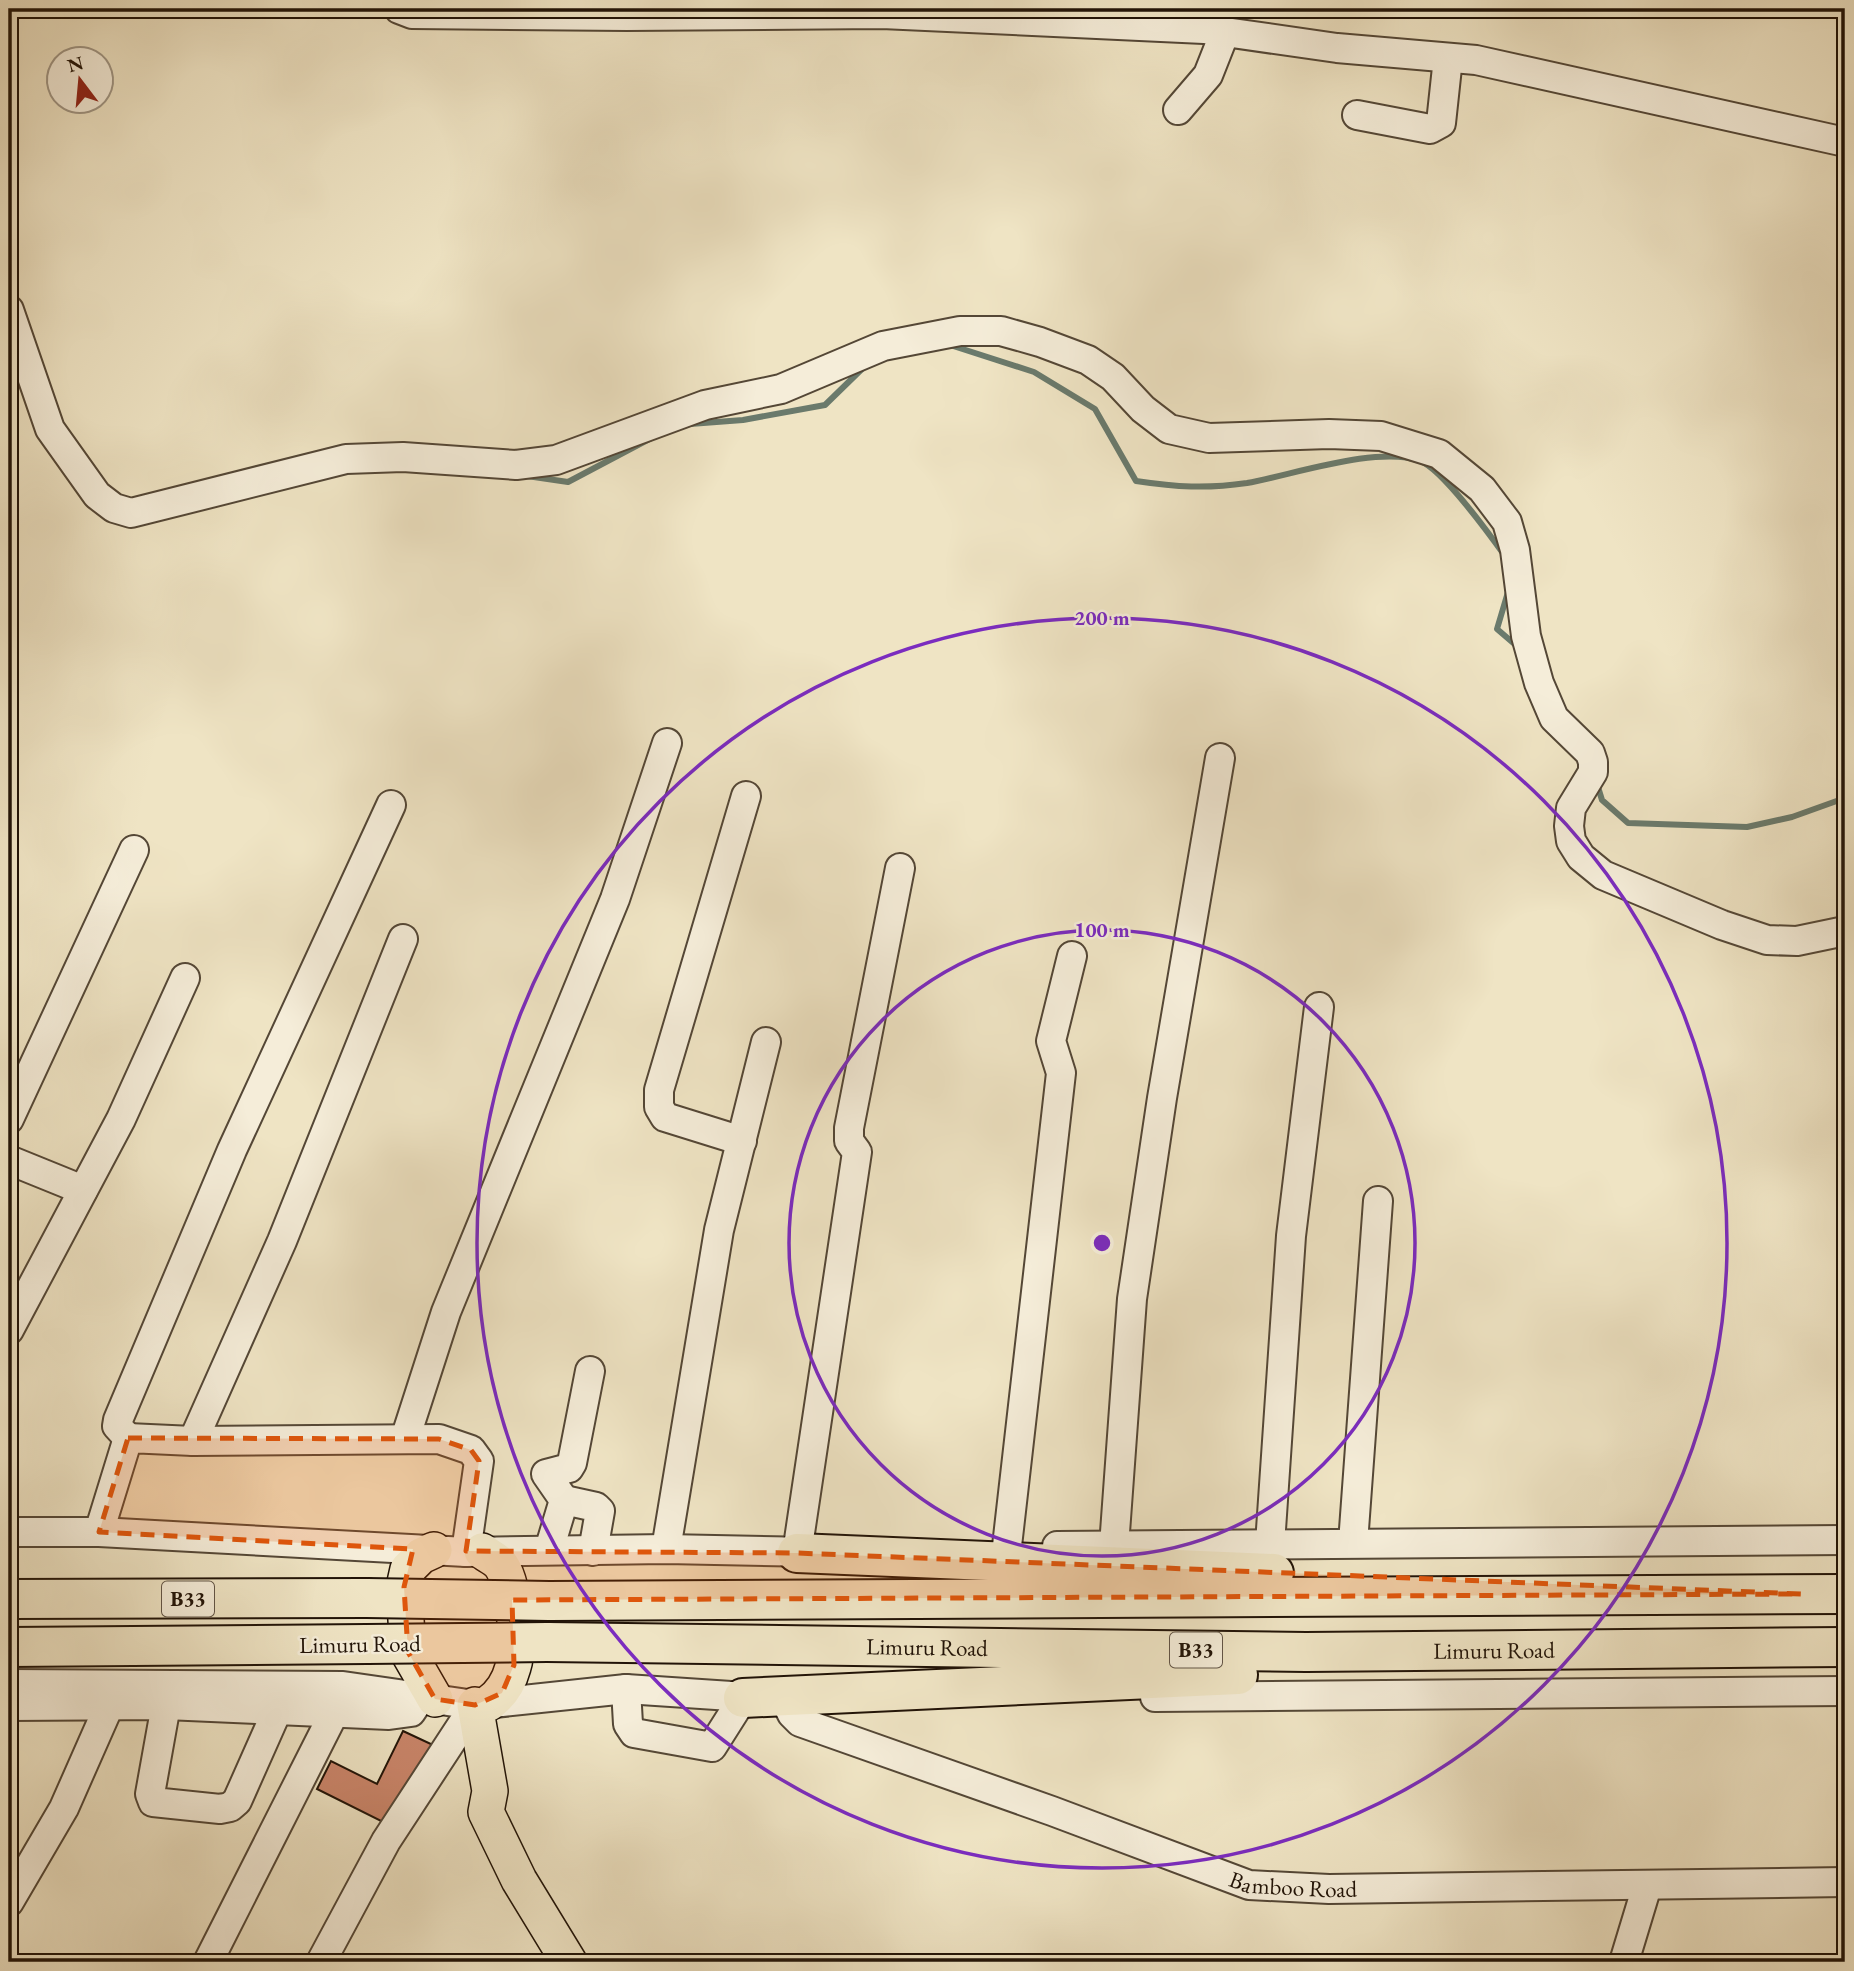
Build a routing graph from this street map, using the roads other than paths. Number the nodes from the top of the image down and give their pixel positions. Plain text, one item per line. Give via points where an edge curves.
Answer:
1 (408, 10) edge
2 (1225, 32) junction
3 (1448, 58) junction
4 (1178, 110) dead end
5 (1357, 115) dead end
6 (1845, 142) edge
7 (9, 310) edge
8 (667, 743) dead end
9 (1220, 758) dead end
10 (746, 796) dead end
11 (391, 805) dead end
12 (134, 850) dead end
13 (900, 868) dead end
14 (1845, 931) edge
15 (404, 939) dead end
16 (1072, 956) dead end
17 (185, 978) dead end
18 (1320, 1007) dead end
19 (766, 1042) dead end
20 (9, 1119) edge
21 (742, 1141) junction
22 (9, 1160) edge
23 (83, 1190) junction
24 (1378, 1201) dead end
25 (9, 1330) edge
26 (590, 1371) dead end
27 (128, 1438) junction
28 (405, 1439) junction
29 (192, 1441) junction
30 (564, 1500) junction
31 (9, 1532) edge
32 (99, 1532) junction
33 (1845, 1540) edge
34 (1353, 1543) junction
35 (1270, 1544) junction
36 (1007, 1546) junction
37 (1114, 1546) junction
38 (666, 1549) junction
39 (549, 1550) junction
40 (461, 1551) junction
41 (593, 1551) junction
42 (797, 1553) junction
43 (1801, 1594) junction
44 (1845, 1594) edge
45 (9, 1599) edge
46 (9, 1647) edge
47 (1831, 1648) edge
48 (9, 1684) edge
49 (626, 1689) junction
50 (1845, 1691) edge
51 (428, 1698) junction
52 (744, 1698) junction
53 (785, 1698) junction
54 (482, 1704) junction
55 (166, 1705) junction
56 (9, 1706) edge
57 (109, 1706) junction
58 (277, 1711) junction
59 (334, 1713) junction
60 (1845, 1882) edge
61 (1647, 1886) junction
62 (9, 1902) edge
63 (208, 1962) edge
64 (321, 1962) edge
65 (569, 1962) edge
66 (1624, 1962) edge

1 - 2 street via 627,16 882,14
2 - 3 street
2 - 4 street via 1208,75
3 - 5 street via 1441,124 1430,129
3 - 6 street via 1605,87
7 - 14 street via 50,429 97,495 114,508 131,513 346,459 403,457 516,465 556,460 705,405 781,389 883,346 960,331 1001,331 1088,360 1169,429 1209,438 1329,433 1381,436 1439,454 1482,489 1507,522 1526,636 1539,683 1554,718 1590,753 1593,772 1572,808 1569,826 1571,841 1581,857 1603,875 1768,940 1797,941
8 - 28 street via 615,899 446,1312
9 - 37 street via 1132,1299
10 - 21 street via 659,1090 659,1107 665,1117
11 - 27 street via 243,1125 118,1420 117,1426
12 - 20 street
13 - 42 street via 849,1128 849,1140 857,1152
15 - 29 street via 282,1241
16 - 36 street via 1052,1041 1061,1073
17 - 23 street
18 - 35 street via 1291,1236
19 - 21 street
21 - 38 street via 719,1230
22 - 23 street
23 - 25 street
24 - 34 street
26 - 30 street via 572,1463 546,1474
27 - 29 street
27 - 32 street
28 - 29 street
28 - 40 street via 459,1443 479,1461
30 - 39 street
30 - 41 street via 600,1511
31 - 32 street
32 - 40 street
33 - 34 street
34 - 35 street
35 - 37 street
36 - 37 street
36 - 42 street
38 - 41 street
38 - 42 street
39 - 40 street
39 - 41 street
40 - 51 main road via 421,1556 408,1569 404,1587 408,1653
40 - 54 main road via 500,1564 511,1589 514,1665 502,1693
42 - 43 highway
43 - 44 highway, Limuru Road / B33
43 - 45 highway, Limuru Road / B33, bridge via 549,1601
46 - 47 highway, Limuru Road / B33, bridge via 547,1642 1306,1652
47 - 52 highway
48 - 51 street via 343,1686
49 - 52 street
49 - 52 street via 628,1724 634,1733 712,1747
49 - 54 street
50 - 53 street
51 - 54 street
51 - 59 street via 403,1714
52 - 53 street
53 - 61 street, Bamboo Road via 800,1722 1249,1885 1329,1889
54 - 64 street via 386,1841
54 - 65 main road via 490,1791 485,1812 519,1880
55 - 57 street
55 - 58 street
55 - 58 street via 150,1794 153,1802 220,1809 237,1801
56 - 57 street
57 - 62 street via 64,1808
58 - 59 street
59 - 63 street
60 - 61 street, Bamboo Road
61 - 66 street

